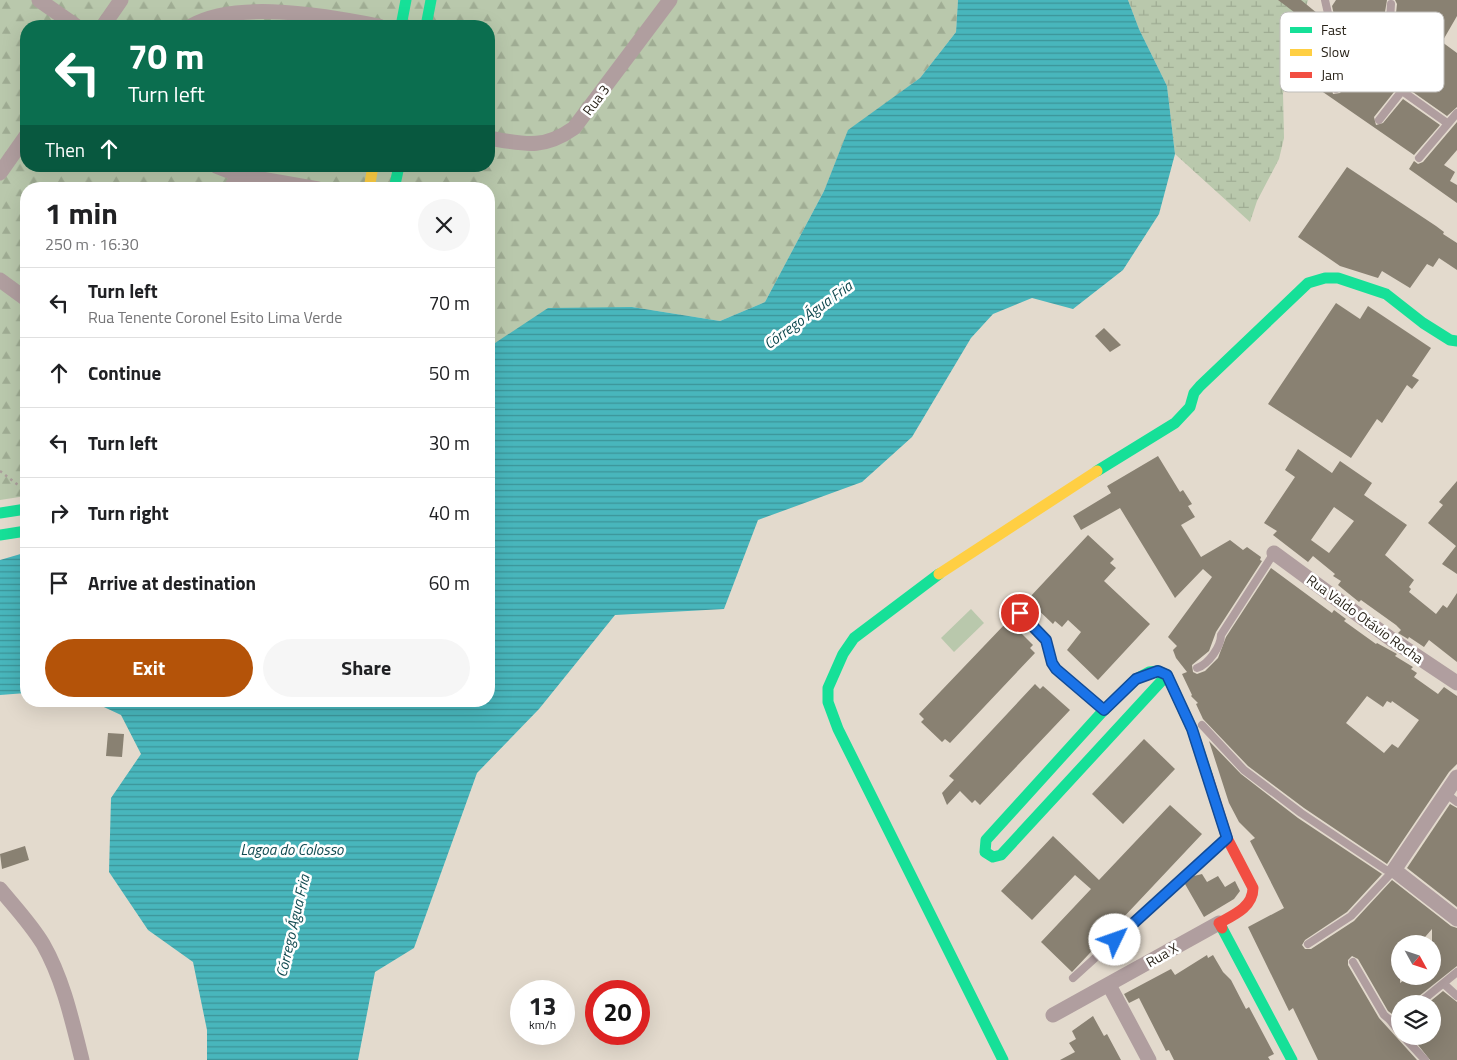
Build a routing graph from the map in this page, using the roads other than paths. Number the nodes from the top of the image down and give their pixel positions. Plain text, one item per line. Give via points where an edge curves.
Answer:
1 (39, 0) edge
2 (122, 0) edge
3 (406, 0) edge
4 (431, 0) edge
5 (670, 0) edge
6 (1391, 4) dead end
7 (1390, 12) edge
8 (67, 20) edge
9 (107, 20) edge
10 (199, 20) edge
11 (350, 20) edge
12 (402, 20) edge
13 (427, 20) edge
14 (1401, 92) edge
15 (1403, 92) edge
16 (1457, 113) edge
17 (1379, 120) dead end
18 (1447, 123) junction
19 (495, 139) edge
20 (20, 145) edge
21 (1419, 158) dead end
22 (230, 172) edge
23 (0, 173) edge
24 (239, 176) junction
25 (235, 182) edge
26 (275, 182) edge
27 (0, 280) edge
28 (20, 295) edge
29 (1457, 340) edge
30 (20, 510) edge
31 (0, 513) edge
32 (20, 532) edge
33 (0, 535) edge
34 (1274, 553) joint
35 (1010, 604) dead end
36 (1197, 668) dead end
37 (1167, 675) junction
38 (1457, 683) edge
39 (1104, 710) junction
40 (1197, 727) junction
41 (1457, 777) edge
42 (1451, 797) edge
43 (1227, 838) junction
44 (1394, 870) junction
45 (0, 889) edge
46 (1457, 919) edge
47 (1219, 923) junction
48 (1308, 944) dead end
49 (1353, 962) dead end
50 (1457, 972) edge
51 (1073, 978) dead end
52 (1444, 984) junction
53 (1110, 985) junction
54 (1430, 995) edge
55 (1457, 996) edge
56 (1053, 1015) dead end
57 (1390, 1020) edge
58 (1411, 1045) edge
59 (82, 1060) edge
60 (1004, 1060) edge
61 (1149, 1060) edge
62 (1292, 1060) edge
63 (1425, 1060) edge

1 - 8 street
2 - 9 street
3 - 12 street
4 - 13 street
5 - 19 street, Rua 3 via 574,128 551,141 536,144
6 - 7 lane
10 - 11 street via 220,8 265,2
14 - 17 lane
15 - 18 lane
16 - 18 lane
18 - 21 lane
20 - 23 street
22 - 24 street
24 - 25 street
24 - 26 street
27 - 28 street
29 - 60 street via 1450,340 1423,323 1386,294 1338,278 1308,283 1200,386 1190,407 1175,423 937,575 867,626 848,646 828,688 828,702 838,729
30 - 31 street
32 - 33 street
34 - 36 lane via 1221,635 1216,650 1203,666
34 - 38 street, Rua Valdo Otávio Rocha
35 - 39 lane via 1046,640 1056,669
37 - 39 street via 1158,671 1136,679
37 - 39 street via 1001,854 996,858 989,857 983,847 986,840
37 - 40 street
40 - 43 street
40 - 44 lane via 1244,770 1301,813 1386,870
41 - 42 street
42 - 44 street
43 - 47 street via 1254,894 1248,904
43 - 51 lane
44 - 46 street
44 - 48 lane via 1351,916
45 - 59 street via 42,942 53,963 70,1009
47 - 53 street, Rua X
47 - 62 street
49 - 57 lane via 1380,1009
50 - 52 lane
52 - 54 lane
52 - 55 lane
53 - 56 street, Rua X
53 - 61 street
58 - 63 lane

